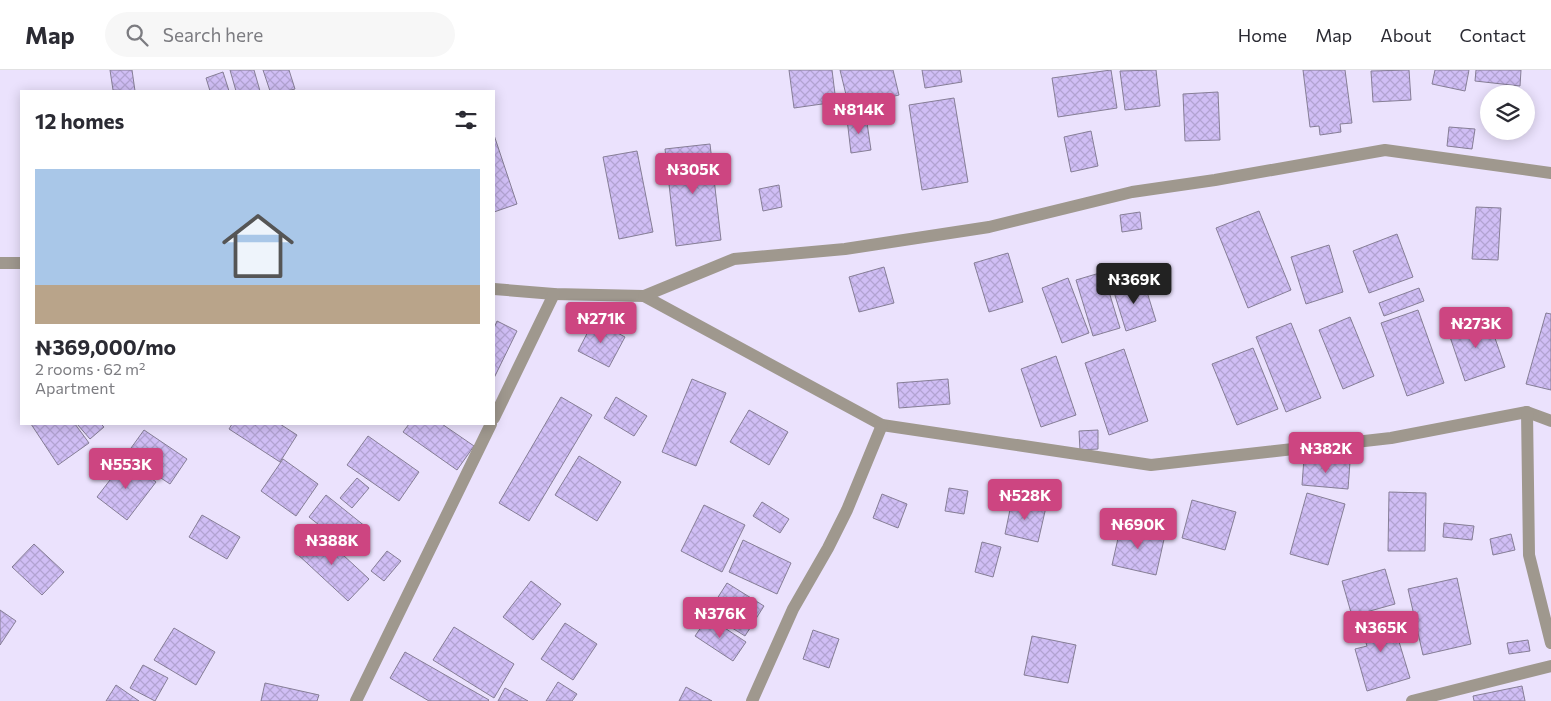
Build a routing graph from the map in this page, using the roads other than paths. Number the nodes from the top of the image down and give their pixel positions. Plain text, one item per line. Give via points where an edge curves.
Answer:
1 (1551, 173) edge
2 (0, 263) edge
3 (20, 264) edge
4 (495, 289) edge
5 (554, 294) junction
6 (644, 296) junction
7 (1527, 412) junction
8 (495, 416) edge
9 (1551, 421) edge
10 (491, 425) edge
11 (882, 425) junction
12 (1551, 642) edge
13 (1551, 666) edge
14 (356, 701) edge
15 (752, 701) edge
16 (1412, 701) edge

1 - 6 street via 1385,150 1132,192 989,227 845,249 734,260
2 - 3 street
4 - 5 street
5 - 6 street
5 - 8 street
6 - 11 street
7 - 9 street
7 - 11 street via 1391,438 1151,465
7 - 12 street via 1529,555
10 - 14 street
11 - 15 street via 847,510 793,609
13 - 16 street

